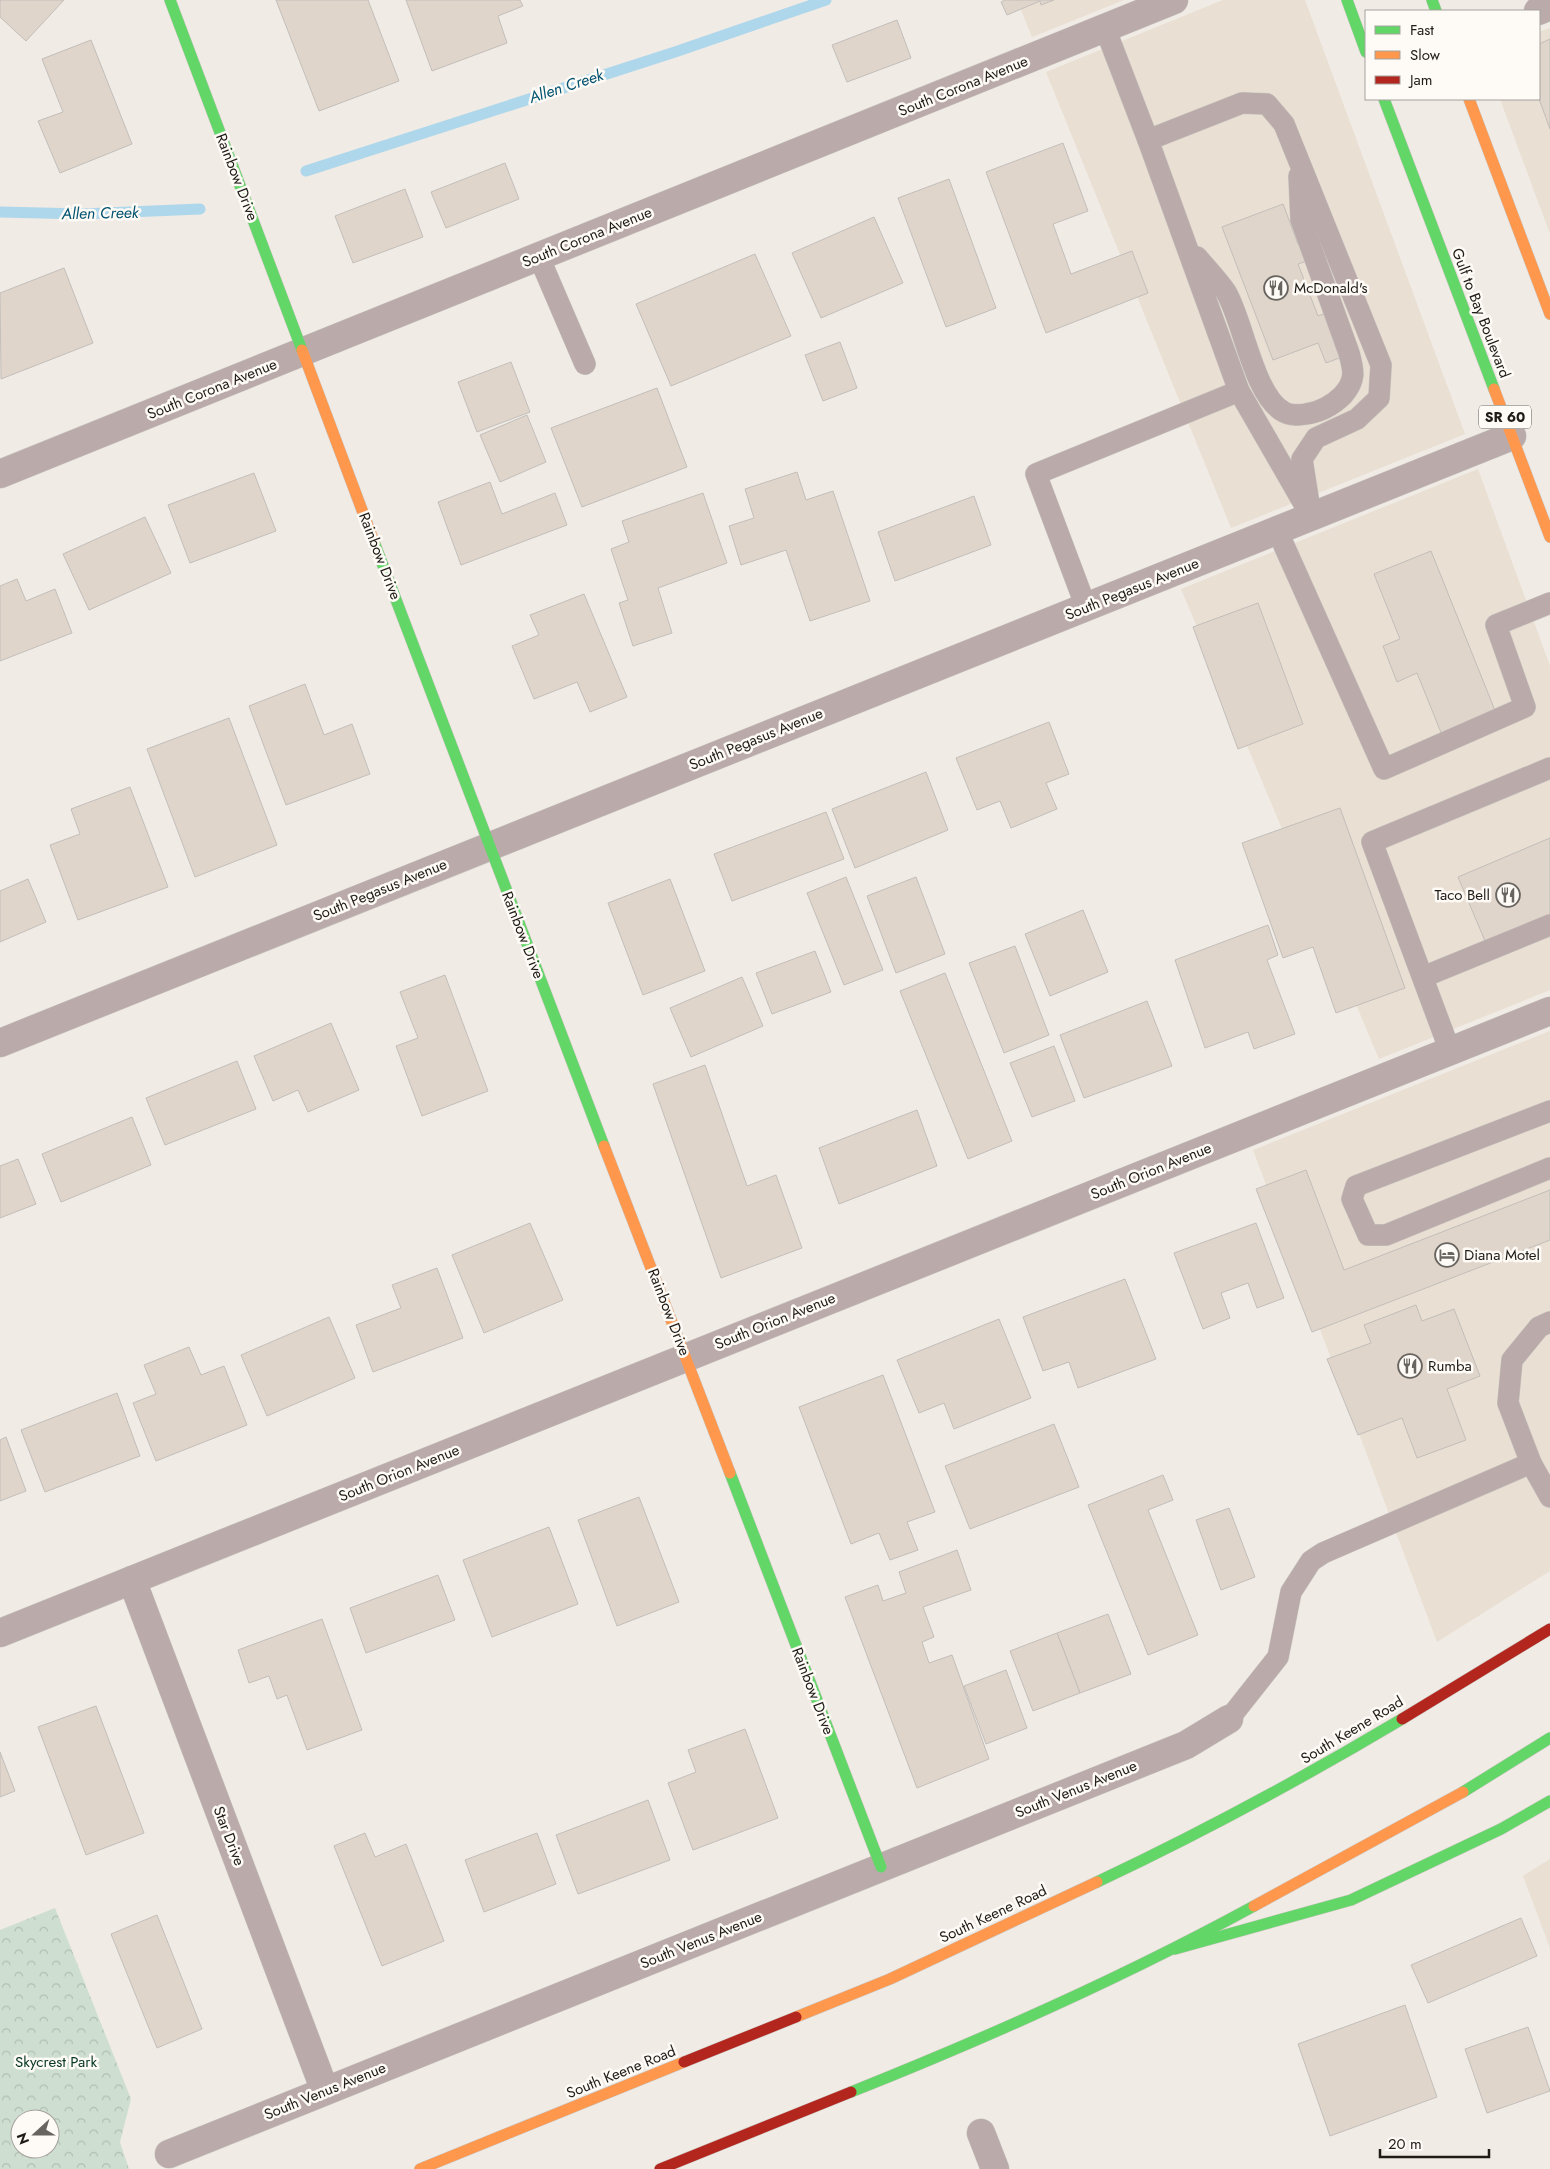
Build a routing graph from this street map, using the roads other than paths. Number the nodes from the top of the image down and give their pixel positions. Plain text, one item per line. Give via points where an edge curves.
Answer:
1 (170, 0) edge
2 (1174, 0) edge
3 (1346, 0) edge
4 (1105, 28) junction
5 (1365, 49) edge
6 (1384, 100) edge
7 (1469, 100) edge
8 (1148, 140) junction
9 (1298, 160) junction
10 (1186, 243) junction
11 (539, 257) junction
12 (1550, 314) edge
13 (303, 352) junction
14 (585, 364) dead end
15 (1239, 391) junction
16 (1512, 436) junction
17 (0, 474) edge
18 (1311, 516) junction
19 (1277, 530) junction
20 (1550, 537) edge
21 (1550, 603) edge
22 (1086, 607) junction
23 (1550, 768) edge
24 (489, 846) junction
25 (1550, 925) edge
26 (1423, 977) junction
27 (1550, 1011) edge
28 (0, 1043) edge
29 (1450, 1051) junction
30 (1550, 1111) edge
31 (1550, 1168) edge
32 (1550, 1322) edge
33 (686, 1357) junction
34 (1531, 1463) junction
35 (1547, 1485) edge
36 (132, 1580) junction
37 (1550, 1629) edge
38 (0, 1634) edge
39 (1229, 1719) joint
40 (1550, 1738) edge
41 (1550, 1801) edge
42 (880, 1867) junction
43 (1175, 1949) junction
44 (325, 2091) junction
45 (981, 2133) dead end
46 (169, 2154) dead end
47 (420, 2169) edge
48 (660, 2169) edge
49 (995, 2169) edge

1 - 13 main road, Rainbow Drive
2 - 4 street, South Corona Avenue
3 - 5 main road
4 - 8 lane
4 - 11 street, South Corona Avenue
6 - 16 main road, Gulf to Bay Boulevard / SR 60
7 - 12 main road
8 - 9 lane via 1242,102 1267,104 1284,124
8 - 10 lane
9 - 10 lane via 1301,220 1355,373 1347,390 1335,403 1312,413 1294,415 1272,402 1262,385 1226,293
9 - 18 lane via 1381,365 1379,398 1357,419 1316,438 1302,459
10 - 15 lane
11 - 13 street, South Corona Avenue
11 - 14 lane
13 - 17 street, South Corona Avenue
13 - 24 main road, Rainbow Drive
15 - 18 lane
15 - 22 lane via 1036,474
16 - 18 street, South Pegasus Avenue
16 - 20 main road, Gulf to Bay Boulevard / SR 60
18 - 19 street, South Pegasus Avenue
19 - 21 lane via 1384,769 1525,707 1496,625
19 - 22 street, South Pegasus Avenue
22 - 24 street, South Pegasus Avenue
23 - 26 lane via 1372,842
24 - 28 street, South Pegasus Avenue
24 - 33 main road, Rainbow Drive
25 - 26 lane
26 - 29 lane
27 - 29 street, South Orion Avenue
29 - 33 street, South Orion Avenue
30 - 31 lane via 1356,1186 1352,1199 1368,1235 1386,1235
32 - 34 lane via 1539,1327 1512,1360 1508,1403
33 - 36 street, South Orion Avenue
33 - 42 main road, Rainbow Drive
34 - 35 lane
34 - 39 lane via 1323,1553 1311,1562 1291,1592 1278,1657
36 - 38 street, South Orion Avenue
36 - 44 street, Star Drive
37 - 47 main road, South Keene Road via 1322,1767 1144,1860 890,1979
39 - 42 street, South Venus Avenue via 1186,1745
40 - 43 main road via 1488,1778
41 - 43 main road via 1501,1829 1351,1900
42 - 44 street, South Venus Avenue
43 - 48 main road via 956,2050
44 - 46 street, South Venus Avenue
45 - 49 street

